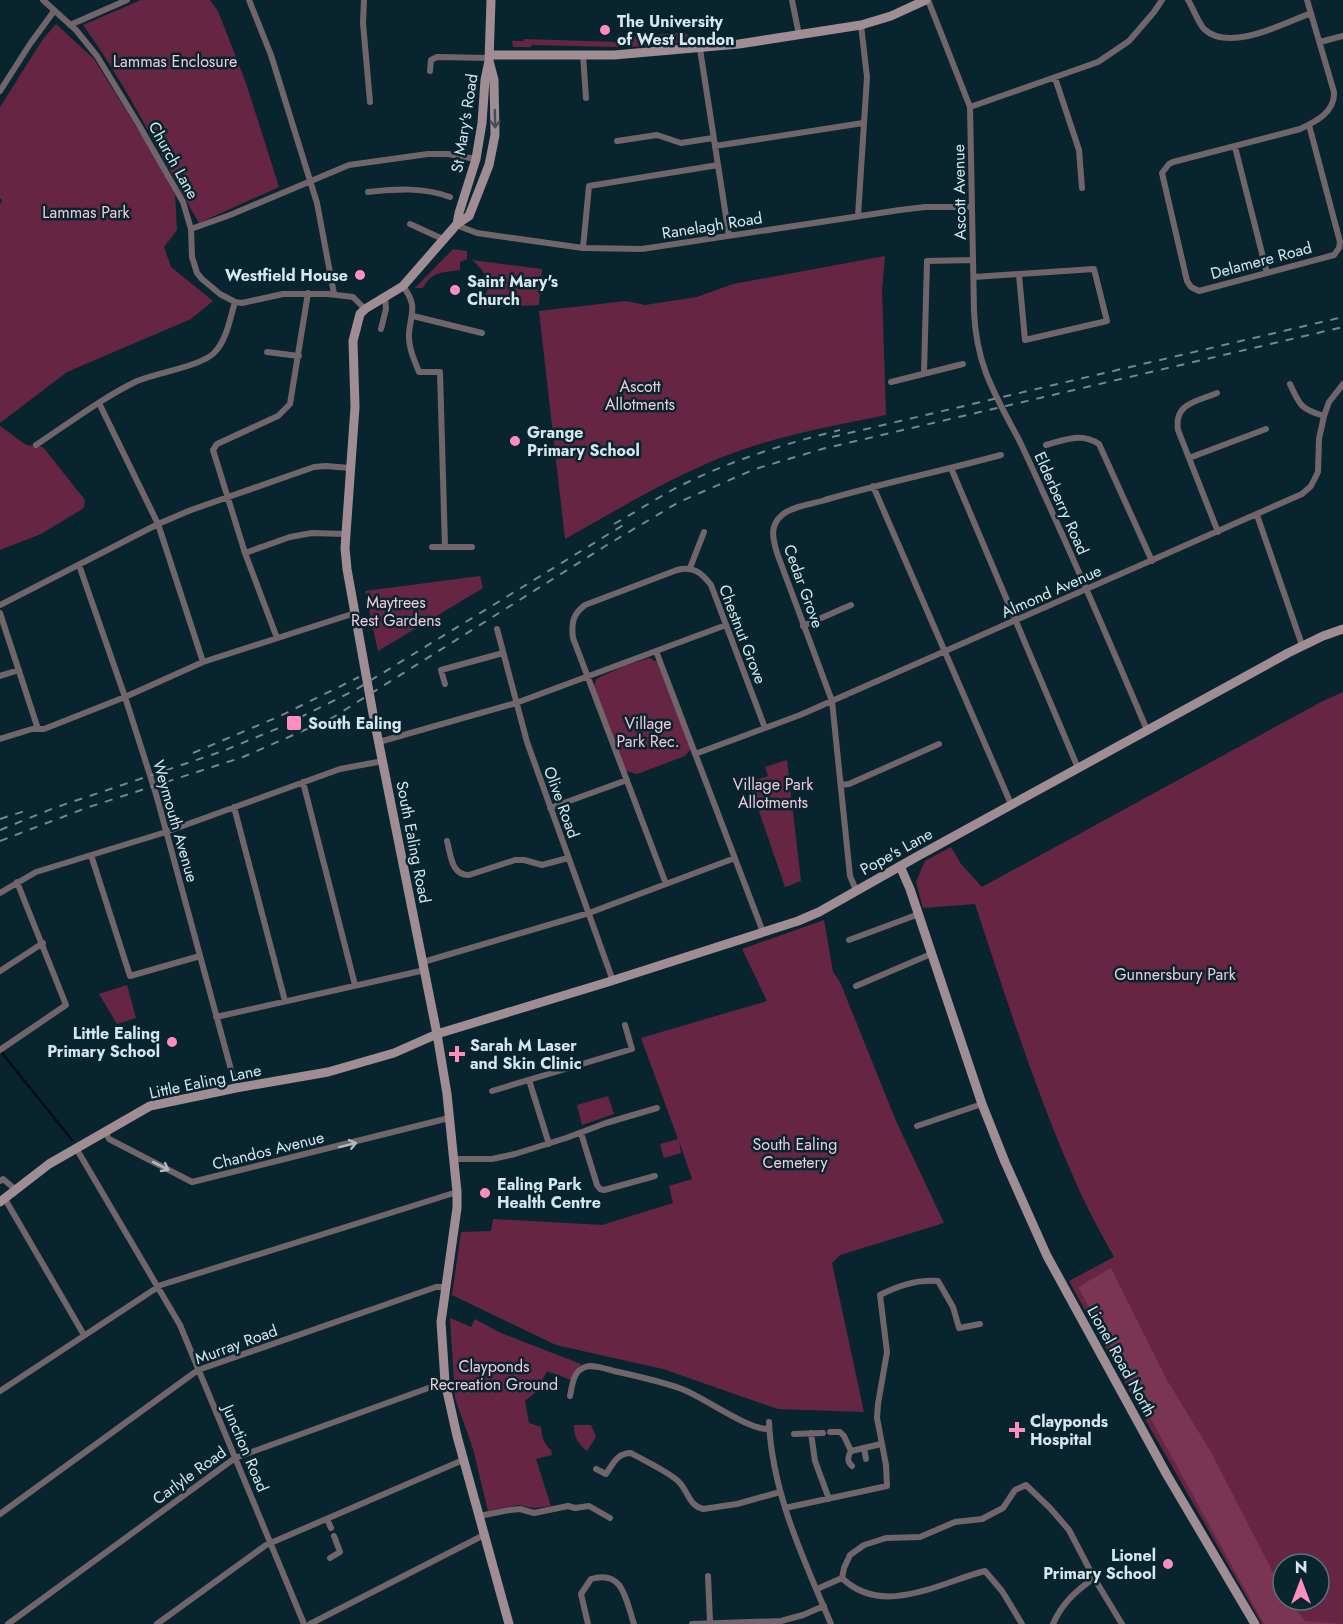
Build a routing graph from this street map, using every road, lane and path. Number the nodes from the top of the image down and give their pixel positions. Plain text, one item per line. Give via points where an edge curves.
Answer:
1 (43, 0) edge
2 (127, 0) edge
3 (249, 0) edge
4 (364, 0) edge
5 (491, 0) edge
6 (792, 0) edge
7 (927, 0) edge
8 (1162, 0) edge
9 (1188, 0) edge
10 (1307, 0) edge
11 (54, 11) junction
12 (1311, 13) junction
13 (70, 25) junction
14 (861, 25) junction
15 (799, 35) junction
16 (1343, 36) edge
17 (1320, 42) junction
18 (700, 49) junction
19 (583, 55) junction
20 (490, 58) junction
21 (430, 71) dead end
22 (1055, 78) junction
23 (1, 89) edge
24 (586, 98) dead end
25 (370, 102) dead end
26 (970, 107) junction
27 (863, 123) junction
28 (1309, 125) junction
29 (713, 138) junction
30 (617, 141) dead end
31 (715, 146) junction
32 (1235, 147) junction
33 (476, 159) junction
34 (718, 165) junction
35 (309, 182) junction
36 (1082, 189) dead end
37 (368, 192) dead end
38 (456, 199) junction
39 (972, 207) junction
40 (858, 216) junction
41 (410, 224) dead end
42 (457, 225) junction
43 (191, 229) junction
44 (729, 236) junction
45 (445, 240) junction
46 (583, 248) junction
47 (973, 260) junction
48 (1267, 273) junction
49 (1019, 275) junction
50 (974, 277) junction
51 (403, 286) junction
52 (308, 293) junction
53 (334, 294) junction
54 (385, 297) junction
55 (235, 302) junction
56 (365, 309) junction
57 (413, 316) junction
58 (381, 328) dead end
59 (482, 333) dead end
60 (267, 352) dead end
61 (299, 356) junction
62 (963, 364) dead end
63 (924, 373) junction
64 (891, 382) dead end
65 (1290, 384) dead end
66 (1343, 384) edge
67 (991, 388) joint
68 (1217, 393) dead end
69 (99, 404) junction
70 (1324, 416) junction
71 (1266, 429) dead end
72 (36, 445) dead end
73 (1046, 445) dead end
74 (1001, 455) dead end
75 (1189, 458) junction
76 (350, 468) junction
77 (951, 468) junction
78 (873, 486) junction
79 (227, 497) junction
80 (1257, 515) junction
81 (158, 524) junction
82 (704, 532) dead end
83 (1218, 532) junction
84 (345, 534) junction
85 (432, 547) dead end
86 (445, 547) junction
87 (472, 547) dead end
88 (245, 553) junction
89 (1152, 561) junction
90 (79, 565) junction
91 (690, 568) junction
92 (1086, 590) junction
93 (0, 604) edge
94 (851, 605) dead end
95 (0, 613) edge
96 (355, 613) junction
97 (1016, 621) junction
98 (726, 625) junction
99 (803, 626) junction
100 (497, 629) dead end
101 (1343, 629) edge
102 (277, 638) junction
103 (1302, 645) junction
104 (656, 651) junction
105 (944, 652) junction
106 (503, 653) junction
107 (203, 662) junction
108 (19, 670) junction
109 (0, 676) edge
110 (587, 676) junction
111 (445, 684) dead end
112 (125, 697) junction
113 (832, 701) junction
114 (516, 703) junction
115 (765, 728) junction
116 (41, 729) junction
117 (1147, 730) junction
118 (0, 739) edge
119 (379, 742) junction
120 (939, 744) dead end
121 (695, 754) junction
122 (382, 761) junction
123 (1078, 768) junction
124 (627, 780) junction
125 (303, 782) junction
126 (841, 785) junction
127 (1011, 804) junction
128 (234, 807) junction
129 (550, 808) junction
130 (166, 832) junction
131 (447, 841) dead end
132 (91, 855) junction
133 (568, 858) junction
134 (735, 858) junction
135 (900, 866) junction
136 (17, 882) junction
137 (666, 884) junction
138 (856, 890) junction
139 (0, 893) edge
140 (589, 913) junction
141 (919, 914) junction
142 (763, 932) junction
143 (849, 939) dead end
144 (43, 943) junction
145 (931, 954) junction
146 (200, 956) junction
147 (424, 966) junction
148 (0, 971) edge
149 (613, 981) junction
150 (355, 986) junction
151 (856, 986) dead end
152 (285, 1001) junction
153 (216, 1017) junction
154 (625, 1025) dead end
155 (437, 1034) junction
156 (0, 1050) edge
157 (529, 1080) junction
158 (236, 1088) junction
159 (492, 1091) dead end
160 (982, 1104) junction
161 (657, 1108) dead end
162 (449, 1118) junction
163 (917, 1125) dead end
164 (105, 1131) junction
165 (581, 1133) junction
166 (549, 1143) junction
167 (76, 1148) junction
168 (454, 1159) junction
169 (655, 1176) dead end
170 (0, 1181) edge
171 (16, 1190) junction
172 (457, 1192) junction
173 (2, 1200) edge
174 (157, 1287) junction
175 (446, 1287) junction
176 (980, 1324) dead end
177 (84, 1335) junction
178 (198, 1370) junction
179 (445, 1382) junction
180 (0, 1391) edge
181 (570, 1396) dead end
182 (811, 1433) junction
183 (794, 1434) dead end
184 (881, 1444) junction
185 (864, 1448) junction
186 (851, 1451) junction
187 (235, 1458) junction
188 (866, 1459) dead end
189 (463, 1460) junction
190 (852, 1466) dead end
191 (596, 1469) dead end
192 (780, 1492) junction
193 (829, 1499) junction
194 (785, 1508) junction
195 (0, 1515) edge
196 (479, 1516) junction
197 (610, 1518) dead end
198 (327, 1519) junction
199 (331, 1528) dead end
200 (484, 1535) junction
201 (334, 1536) dead end
202 (271, 1543) junction
203 (330, 1558) dead end
204 (708, 1576) dead end
205 (842, 1578) junction
206 (1094, 1578) junction
207 (817, 1589) junction
208 (824, 1606) junction
209 (710, 1622) junction
210 (8, 1624) edge
211 (157, 1624) edge
212 (306, 1624) edge
213 (509, 1624) edge
214 (588, 1624) edge
215 (634, 1624) edge
216 (692, 1624) edge
217 (831, 1624) edge
218 (1022, 1624) edge
219 (1053, 1624) edge
220 (1122, 1624) edge
221 (1255, 1624) edge

1 - 11 street, Church Lane
2 - 13 street
3 - 35 street via 271,55
4 - 25 street
5 - 20 main road, St Mary's Road
6 - 15 street
7 - 14 main road
7 - 26 street, Ascott Avenue
8 - 22 street via 1129,41 1115,52
9 - 12 street via 1204,29 1225,38 1247,37
10 - 12 street, Delamere Road
11 - 13 street, Church Lane
11 - 23 street
12 - 17 street, Delamere Road
13 - 43 street, Church Lane via 98,56 139,125 183,202
14 - 15 main road
14 - 27 street via 867,77
15 - 18 main road
16 - 17 street
17 - 28 street, Delamere Road via 1334,99 1328,111
18 - 19 main road
18 - 29 street
19 - 20 main road
19 - 24 street
20 - 21 street via 437,57 431,60
20 - 33 main road, St Mary's Road
20 -> 42 main road, St Mary's Road via 494,80 493,150 469,216
22 - 26 street
22 - 36 street via 1079,150
26 - 39 street, Ascott Avenue
27 - 31 street
27 - 40 street
28 - 32 street, Delamere Road
28 - 48 street, Delamere Road via 1339,249 1334,255
29 - 30 street via 681,143 657,135
29 - 31 street
31 - 34 street
32 - 48 street
32 - 48 street, Delamere Road via 1173,162 1162,173 1187,281 1199,291
33 - 35 street via 438,154 389,159 349,165
33 - 38 main road, St Mary's Road
34 - 44 street
34 - 46 street via 589,186
35 - 43 street
35 - 53 street via 317,203
37 - 38 street via 413,189
38 - 42 main road, St Mary's Road
39 - 40 street, Ranelagh Road via 925,207
39 - 47 street, Ascott Avenue
40 - 44 street, Ranelagh Road
41 - 45 street
42 - 45 main road, St Mary's Road
42 - 46 street, Ranelagh Road via 477,232
43 - 55 street, Church Lane via 197,273 211,288
44 - 46 street, Ranelagh Road via 642,249
45 - 51 main road, St Mary's Road
47 - 50 street, Ascott Avenue
47 - 63 street via 927,261
49 - 49 street via 1094,269 1107,321 1025,340
49 - 50 street
50 - 67 street, Ascott Avenue via 976,340
51 - 54 main road, St Mary's Road
51 - 57 street
52 - 53 street
52 - 55 street
52 - 61 street
53 - 56 street via 353,297
54 - 56 main road, St Mary's Road
54 - 58 street
55 - 69 street via 223,340 214,353 138,381
56 - 76 main road, South Ealing Road via 353,341 355,406
57 - 59 street
57 - 86 street via 410,347 419,372 440,372
60 - 61 street
61 - 79 street via 286,410 214,447
62 - 63 street
63 - 64 street
65 - 70 street via 1299,405
66 - 70 street, Almond Avenue
67 - 92 street, Elderberry Road via 1024,450
68 - 75 street via 1185,406 1179,413 1178,430
69 - 72 street
69 - 81 street
70 - 80 street, Almond Avenue via 1318,472 1311,486
71 - 75 street
73 - 89 street via 1078,437 1089,437 1099,444
74 - 77 street, Cedar Grove
75 - 83 street
76 - 79 street via 314,467
76 - 84 main road, South Ealing Road
77 - 78 street, Cedar Grove
77 - 97 street
78 - 99 street, Cedar Grove via 782,514 774,525 772,535 777,553
78 - 105 street
79 - 81 street
79 - 88 street
80 - 83 street, Almond Avenue
80 - 103 street
81 - 90 street
81 - 107 street
82 - 91 street
83 - 89 street, Almond Avenue
84 - 88 street via 290,537
84 - 96 main road, South Ealing Road
85 - 86 street
86 - 87 street
88 - 102 street
89 - 92 street, Almond Avenue
90 - 93 street
90 - 112 street, Weymouth Avenue
91 - 98 street, Chestnut Grove via 702,573 711,585
91 - 110 street via 605,597 578,611 573,638
92 - 97 street, Almond Avenue
92 - 117 street, Elderberry Road
94 - 99 street
95 - 108 street
96 - 102 street
96 - 119 main road, South Ealing Road
97 - 105 street, Almond Avenue
97 - 123 street
98 - 104 street
98 - 115 street, Chestnut Grove
99 - 113 street, Cedar Grove
100 - 106 street, Olive Road
101 - 103 main road, Pope's Lane
102 - 107 street
103 - 117 main road, Pope's Lane
104 - 110 street
104 - 121 street
105 - 113 street, Almond Avenue
105 - 127 street
106 - 111 street via 441,670
106 - 114 street, Olive Road
107 - 112 street
108 - 109 street
108 - 116 street
110 - 114 street
110 - 124 street
112 - 116 street
112 - 130 street, Weymouth Avenue
113 - 115 street, Almond Avenue
113 - 126 street, Cedar Grove
114 - 119 street
114 - 129 street, Olive Road
115 - 121 street, Almond Avenue
116 - 118 street
117 - 123 main road, Pope's Lane
119 - 122 main road, South Ealing Road
120 - 126 street
121 - 134 street
122 - 125 street via 340,769
122 - 147 main road, South Ealing Road
123 - 127 main road, Pope's Lane
124 - 129 street
124 - 137 street
125 - 128 street
125 - 150 street
126 - 138 street, Cedar Grove via 850,876
127 - 135 main road, Pope's Lane
128 - 130 street
128 - 152 street
129 - 133 street, Olive Road
130 - 132 street
130 - 146 street, Weymouth Avenue
131 - 133 street via 453,865 462,875 515,860 542,865
132 - 136 street
132 - 146 street via 130,976
133 - 140 street, Olive Road
134 - 137 street
134 - 142 street
135 - 138 main road, Pope's Lane
135 - 141 main road, Lionel Road North
136 - 139 street
136 - 144 street
137 - 140 street
138 - 142 main road, Pope's Lane via 819,912
140 - 147 street
140 - 149 street, Olive Road
141 - 143 street
141 - 145 main road, Lionel Road North
142 - 149 main road, Pope's Lane
144 - 148 street
144 - 156 street via 66,1005
145 - 151 street
145 - 160 main road, Lionel Road North
146 - 153 street, Weymouth Avenue
147 - 150 street
147 - 155 main road, South Ealing Road
149 - 155 main road, Pope's Lane
150 - 152 street
152 - 153 street
153 - 158 street, Weymouth Avenue
154 - 157 street via 632,1049
155 - 158 main road, Little Ealing Lane via 394,1053 328,1072
155 - 162 main road, South Ealing Road
157 - 159 street
157 - 166 street
158 - 164 main road, Little Ealing Lane via 150,1106
160 - 163 street
160 - 221 main road, Lionel Road North via 1047,1256 1167,1475
161 - 165 street
164 -> 162 street, Chandos Avenue via 109,1139 192,1182
162 - 168 main road, South Ealing Road
164 - 167 main road, Little Ealing Lane
165 - 166 street
165 - 169 street via 600,1189
166 - 168 street via 492,1159
167 - 171 main road, Little Ealing Lane
167 - 174 street, Junction Road
168 - 172 main road, South Ealing Road
170 - 171 street via 3,1179
171 - 173 main road, Little Ealing Lane
172 - 174 street
172 - 175 main road, South Ealing Road
173 - 177 street
174 - 177 street
174 - 178 street, Junction Road via 180,1325
175 - 178 street, Murray Road via 436,1287
175 - 179 main road, South Ealing Road via 441,1322
176 - 184 street via 959,1328 953,1307 938,1281 912,1282 880,1295 887,1352 877,1418
177 - 180 street
178 - 187 street, Junction Road
178 - 195 street, Murray Road
179 - 187 street, Carlyle Road
179 - 189 main road, South Ealing Road
181 - 192 street via 580,1369 597,1367 682,1389 754,1427 769,1426
182 - 183 street
182 - 186 street via 842,1433
182 - 193 street
184 - 185 street
184 - 193 street via 887,1486
185 - 186 street
185 - 188 street
186 - 190 street via 848,1456
187 - 202 street, Junction Road
187 - 210 street, Carlyle Road
189 - 196 main road, South Ealing Road
189 - 198 street
191 - 192 street via 606,1474 617,1457 631,1453 677,1479 691,1502 703,1509
192 - 194 street
193 - 194 street
194 - 207 street
196 - 197 street via 520,1509 534,1513 589,1506
196 - 200 main road, South Ealing Road
198 - 199 street
198 - 202 street
200 - 212 street
200 - 213 main road, South Ealing Road
201 - 203 street via 340,1552
202 - 211 street
202 - 212 street, Junction Road
204 - 209 street
205 - 206 street via 850,1555 864,1545 886,1538 920,1537 955,1522 982,1519 1003,1508 1015,1490 1026,1485 1069,1530
205 - 207 street
205 - 218 street via 858,1591 882,1596 913,1594 985,1570
206 - 219 street via 1073,1593
206 - 220 street
207 - 208 street
208 - 209 street via 781,1621
208 - 217 street
209 - 216 street
214 - 215 street via 581,1594 591,1579 604,1577 613,1578 621,1586

